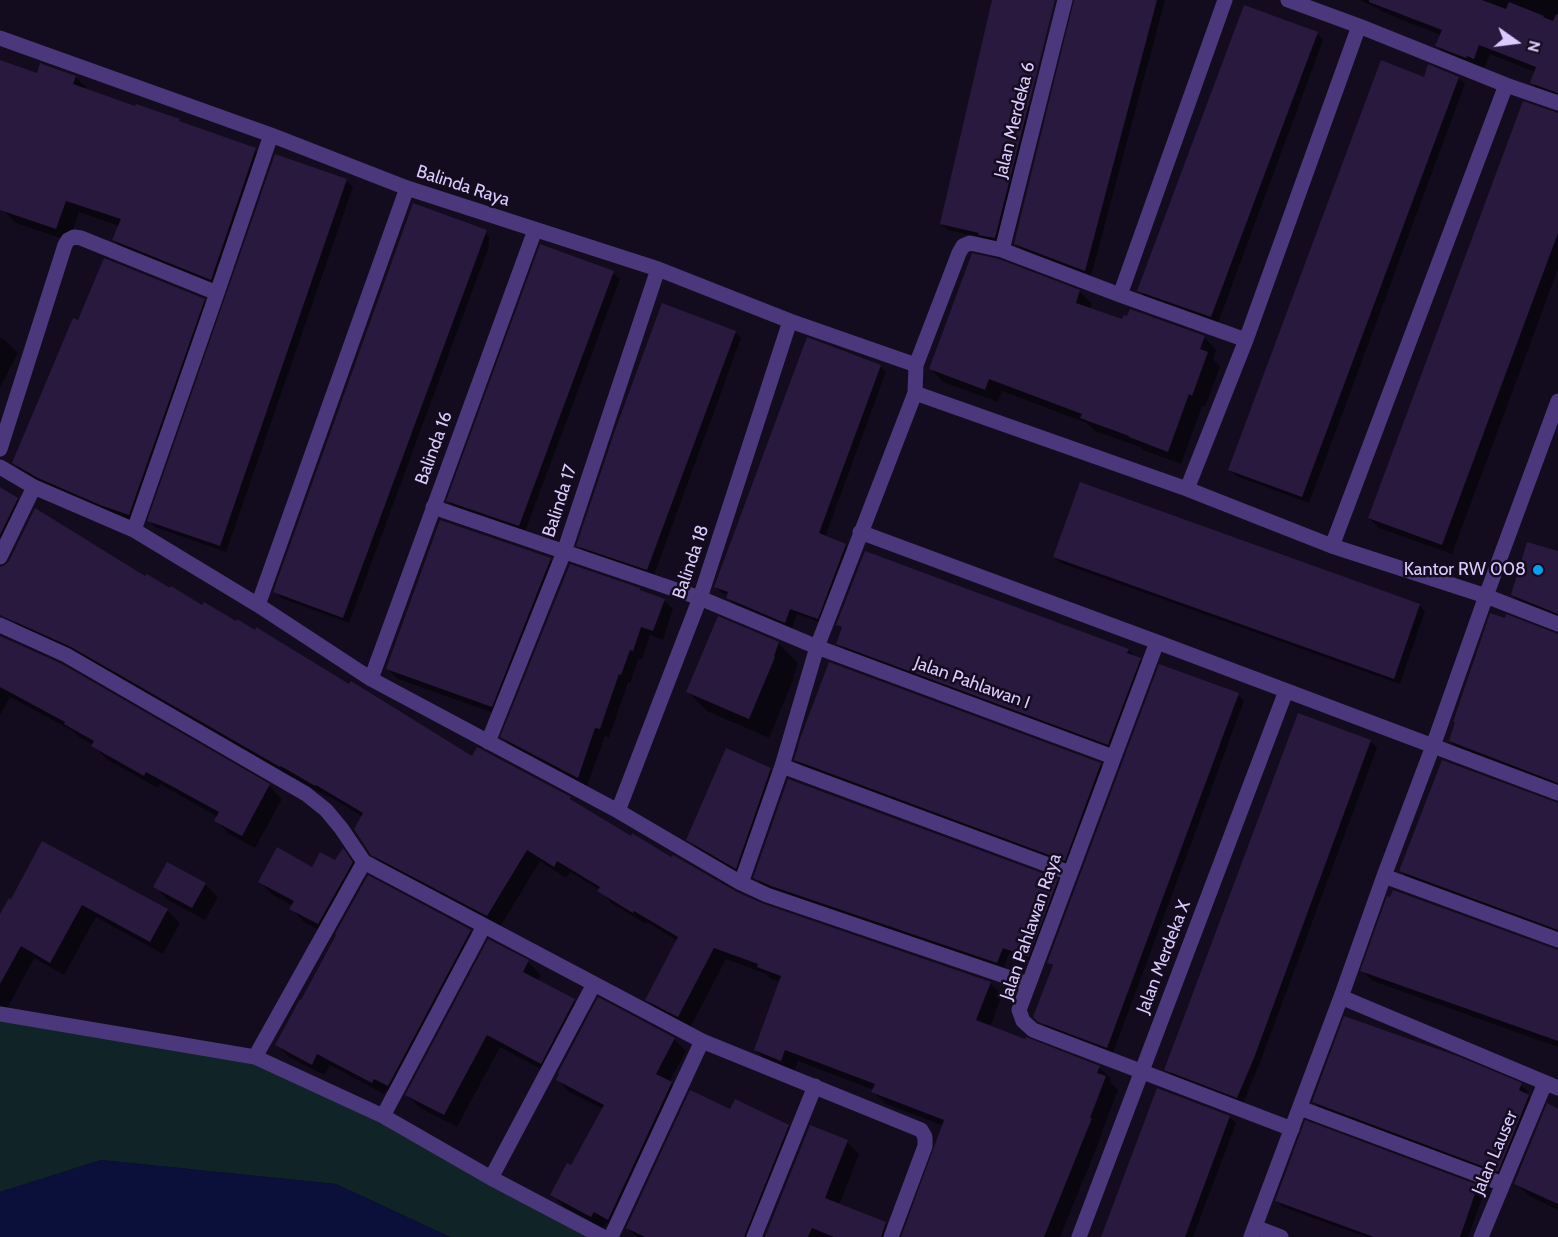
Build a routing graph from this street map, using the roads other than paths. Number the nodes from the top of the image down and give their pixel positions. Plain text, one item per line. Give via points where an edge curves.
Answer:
1 (1065, 0) edge
2 (1225, 0) edge
3 (1287, 0) edge
4 (1359, 26) junction
5 (0, 38) edge
6 (1506, 85) junction
7 (1558, 103) edge
8 (271, 135) junction
9 (406, 188) junction
10 (535, 230) junction
11 (1002, 250) junction
12 (658, 269) junction
13 (217, 293) junction
14 (1120, 295) junction
15 (790, 321) junction
16 (1246, 340) junction
17 (916, 365) junction
18 (915, 393) junction
19 (1558, 401) edge
20 (0, 449) edge
21 (0, 467) edge
22 (34, 487) junction
23 (1187, 489) junction
24 (433, 507) junction
25 (134, 530) junction
26 (860, 532) junction
27 (1332, 546) junction
28 (564, 552) junction
29 (0, 557) edge
30 (1486, 596) junction
31 (700, 598) junction
32 (258, 605) junction
33 (1558, 624) edge
34 (0, 625) edge
35 (1157, 642) junction
36 (817, 647) junction
37 (371, 680) junction
38 (1286, 691) junction
39 (488, 742) junction
40 (1433, 746) junction
41 (1113, 757) junction
42 (782, 766) junction
43 (1558, 793) edge
44 (618, 811) junction
45 (364, 862) junction
46 (1070, 873) junction
47 (1384, 876) junction
48 (741, 883) junction
49 (484, 926) junction
50 (1558, 940) edge
51 (594, 984) junction
52 (1028, 984) junction
53 (1341, 997) junction
54 (0, 1014) edge
55 (702, 1041) junction
56 (255, 1057) junction
57 (1142, 1072) junction
58 (816, 1086) junction
59 (1551, 1086) edge
60 (1300, 1108) junction
61 (382, 1116) junction
62 (1292, 1129) junction
63 (491, 1178) junction
64 (1503, 1184) junction
65 (1253, 1232) edge
66 (603, 1237) edge
67 (611, 1237) edge
68 (754, 1237) edge
69 (891, 1237) edge
70 (1079, 1237) edge
71 (1281, 1237) edge
72 (1481, 1237) edge

1 - 11 street, Jalan Merdeka 6
2 - 14 street
3 - 4 street
4 - 6 street
4 - 16 street
5 - 8 street, Balinda Raya
6 - 7 street
6 - 27 street
8 - 9 street, Balinda Raya
8 - 13 street
9 - 10 street, Balinda Raya
9 - 32 street
10 - 12 street, Balinda Raya
10 - 24 street, Balinda 16
11 - 14 street
11 - 17 street via 970,243 963,246
12 - 15 street, Balinda Raya
12 - 28 street, Balinda 17
13 - 20 street via 81,238 68,240
13 - 25 street
14 - 16 street
15 - 17 street, Balinda Raya
15 - 31 street, Balinda 18
16 - 23 street
17 - 18 street
18 - 23 street
18 - 26 street
19 - 30 street
21 - 22 street
22 - 25 street
22 - 29 street
23 - 27 street
24 - 28 street, Jalan Pahlawan I
24 - 37 street, Balinda 16
25 - 32 street
26 - 35 street
26 - 36 street
27 - 30 street
28 - 31 street, Jalan Pahlawan I
28 - 39 street, Balinda 17
30 - 33 street
30 - 40 street
31 - 36 street, Jalan Pahlawan I
31 - 44 street, Balinda 18
32 - 37 street
34 - 45 street via 66,655 306,794 326,810
35 - 38 street
35 - 41 street, Jalan Pahlawan Raya
36 - 41 street, Jalan Pahlawan I
36 - 42 street
37 - 39 street
38 - 40 street
38 - 57 street, Jalan Merdeka X
39 - 44 street
40 - 43 street
40 - 47 street
41 - 46 street, Jalan Pahlawan Raya
42 - 46 street
42 - 48 street
44 - 48 street
45 - 49 street
45 - 56 street
46 - 52 street, Jalan Pahlawan Raya
47 - 50 street
47 - 53 street
48 - 52 street
49 - 51 street
49 - 61 street
51 - 55 street
51 - 63 street
52 - 57 street, Jalan Pahlawan Raya via 1019,1010 1023,1021 1033,1030
53 - 59 street
53 - 60 street
54 - 56 street
55 - 58 street
55 - 67 street
56 - 61 street
57 - 62 street, Jalan Pahlawan Raya
57 - 70 street, Jalan Merdeka X
58 - 68 street
58 - 69 street via 921,1130 925,1137
59 - 64 street, Jalan Lauser
60 - 62 street
60 - 64 street
61 - 63 street
62 - 65 street
63 - 66 street
64 - 72 street, Jalan Lauser
65 - 71 street

